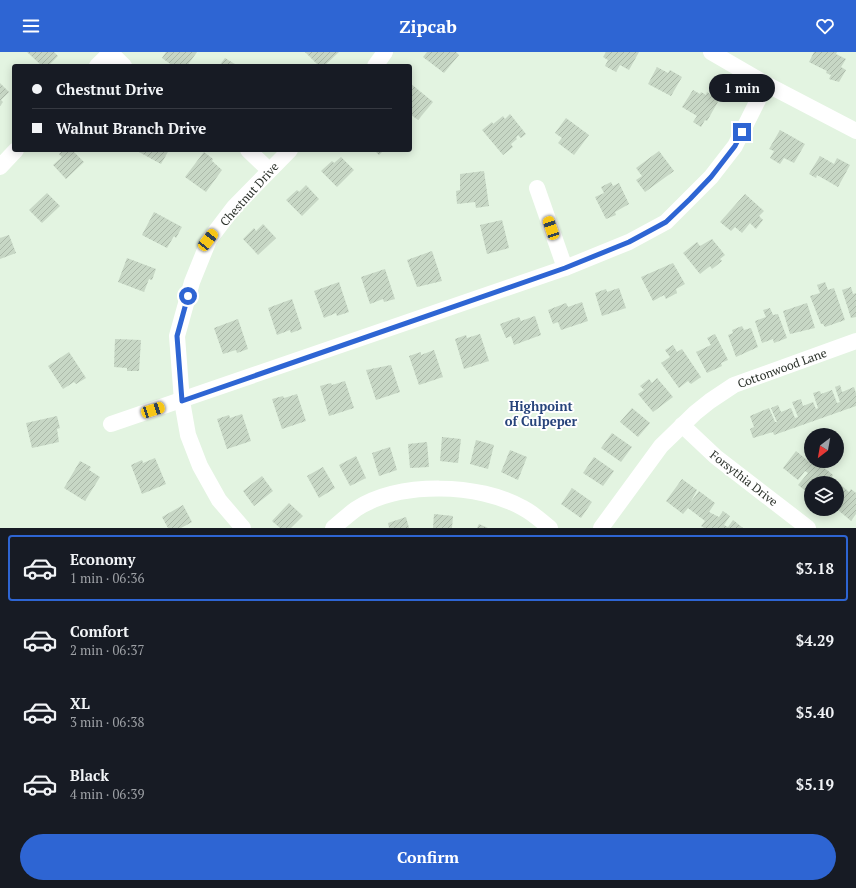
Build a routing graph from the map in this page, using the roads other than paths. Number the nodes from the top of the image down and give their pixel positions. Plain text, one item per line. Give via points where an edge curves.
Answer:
1 (110, 52) edge
2 (385, 52) edge
3 (711, 52) edge
4 (99, 64) edge
5 (122, 64) edge
6 (376, 64) edge
7 (766, 84) junction
8 (856, 131) edge
9 (14, 152) edge
10 (250, 152) edge
11 (288, 152) edge
12 (0, 167) edge
13 (270, 170) junction
14 (537, 188) dead end
15 (565, 268) junction
16 (856, 341) edge
17 (182, 401) junction
18 (111, 424) dead end
19 (682, 425) junction
20 (243, 528) edge
21 (333, 528) edge
22 (550, 528) edge
23 (601, 528) edge
24 (808, 528) edge

1 - 4 street
1 - 5 street
2 - 6 street
3 - 7 street
7 - 8 street
7 - 15 street via 735,146 711,177 666,222 629,242
9 - 12 street
10 - 13 street
11 - 13 street, Chestnut Drive
13 - 17 street, Chestnut Drive via 234,207 208,240 192,282 177,336
14 - 15 street
15 - 17 street
16 - 19 street, Cottonwood Lane via 734,385
17 - 18 street
17 - 20 street, Chestnut Drive via 188,435 200,466 219,500
19 - 23 street, Cottonwood Lane via 662,446
19 - 24 street, Forsythia Drive via 716,457
21 - 22 street via 357,508 389,496 430,488 494,495 524,508

